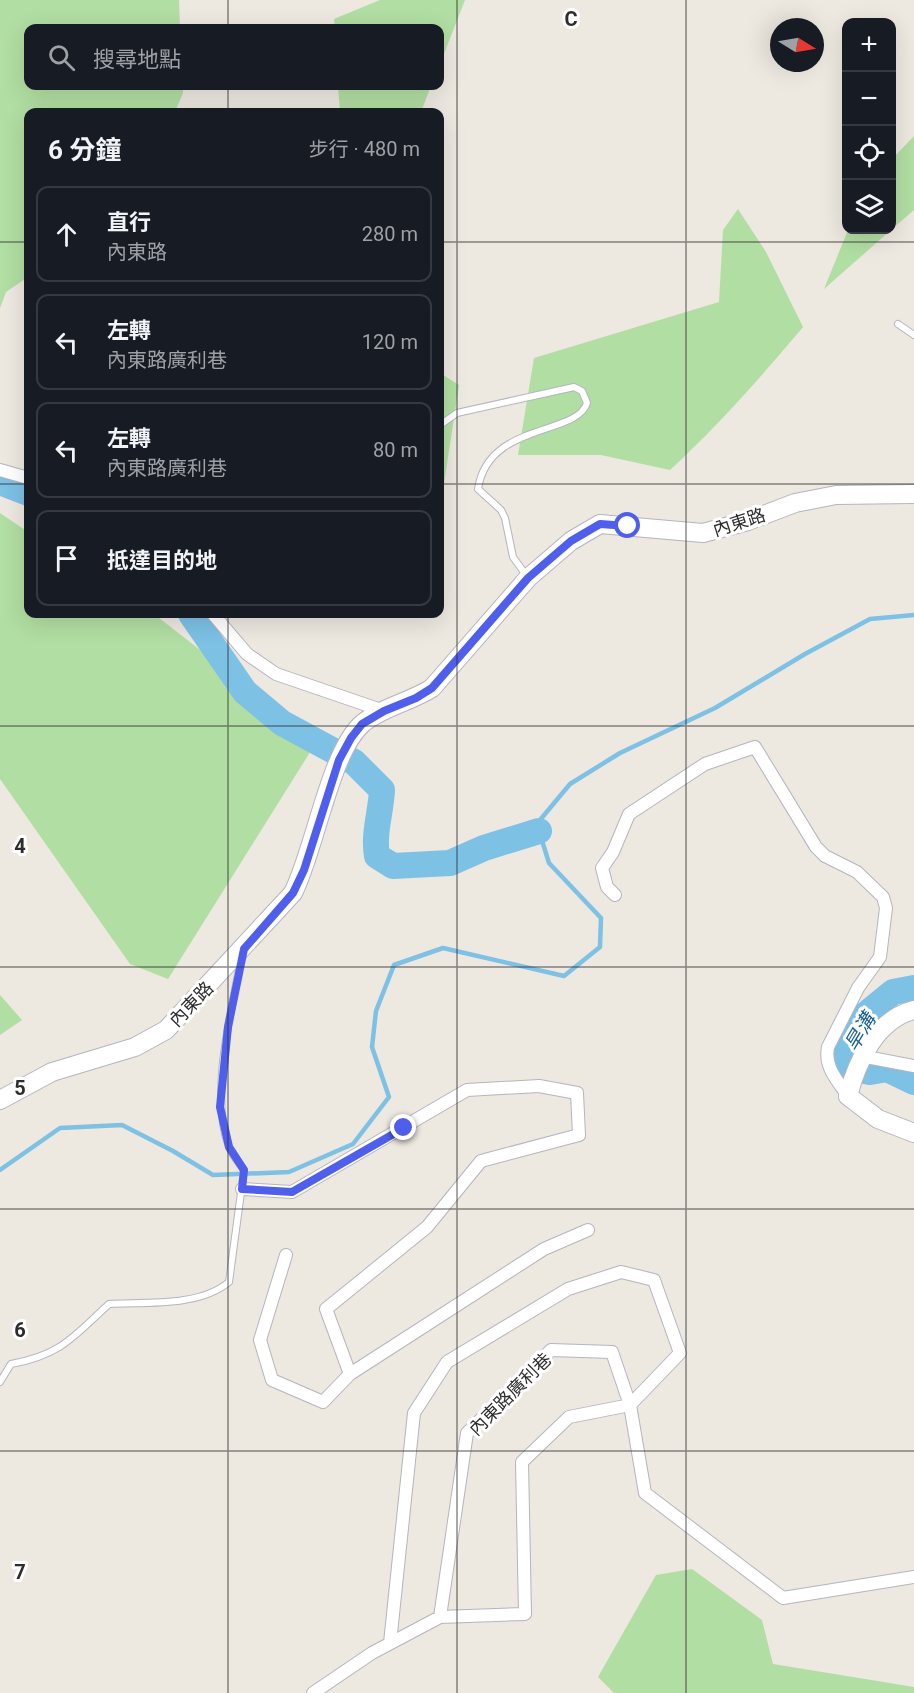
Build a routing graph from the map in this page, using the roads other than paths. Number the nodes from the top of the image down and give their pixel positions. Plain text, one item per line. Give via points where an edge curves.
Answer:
1 (898, 324) dead end
2 (914, 335) edge
3 (444, 422) edge
4 (0, 470) edge
5 (24, 477) edge
6 (914, 494) edge
7 (528, 578) junction
8 (216, 618) edge
9 (384, 711) junction
10 (615, 895) dead end
11 (244, 949) junction
12 (914, 1010) edge
13 (861, 1056) junction
14 (914, 1066) edge
15 (848, 1096) junction
16 (0, 1100) edge
17 (914, 1133) edge
18 (242, 1189) junction
19 (588, 1230) dead end
20 (286, 1256) dead end
21 (350, 1374) junction
22 (0, 1382) edge
23 (630, 1405) junction
24 (914, 1577) edge
25 (440, 1617) junction
26 (390, 1643) junction
27 (313, 1693) edge

1 - 2 lane
3 - 7 lane via 457,413 574,387 582,391 588,403 577,416 526,434 493,456 481,472 478,489 506,518 513,558
4 - 5 street
6 - 7 street, 內東路 via 836,495 795,503 703,533 600,524 571,541
7 - 9 street, 內東路 via 432,688
8 - 9 street via 247,654 276,674
9 - 11 street, 內東路 via 362,724 343,752 293,893
10 - 15 street via 602,868 629,814 705,764 755,747 816,847 857,872 883,897 886,908 880,957 858,988 828,1047 828,1066
11 - 16 street, 內東路 via 181,1016 150,1040 52,1072
11 - 18 lane via 228,1027 220,1107 229,1147 244,1170
12 - 13 street via 897,1014
13 - 14 street
13 - 15 street
15 - 17 street via 878,1119
18 - 21 street via 292,1192 467,1090 539,1086 578,1093 579,1135 481,1161 427,1227 326,1309
18 - 22 lane via 229,1282 216,1293 109,1304 60,1349 10,1364
19 - 21 street via 544,1249
20 - 21 street via 260,1340 272,1380 323,1402
23 - 24 street, 內東路廣利巷 via 645,1493 783,1598
23 - 25 street via 569,1417 522,1462 525,1614
23 - 25 street, 內東路廣利巷 via 612,1352 551,1350 467,1433
23 - 26 street via 680,1353 654,1280 641,1275 621,1272 568,1289 447,1362 414,1413
25 - 26 street
26 - 27 street

